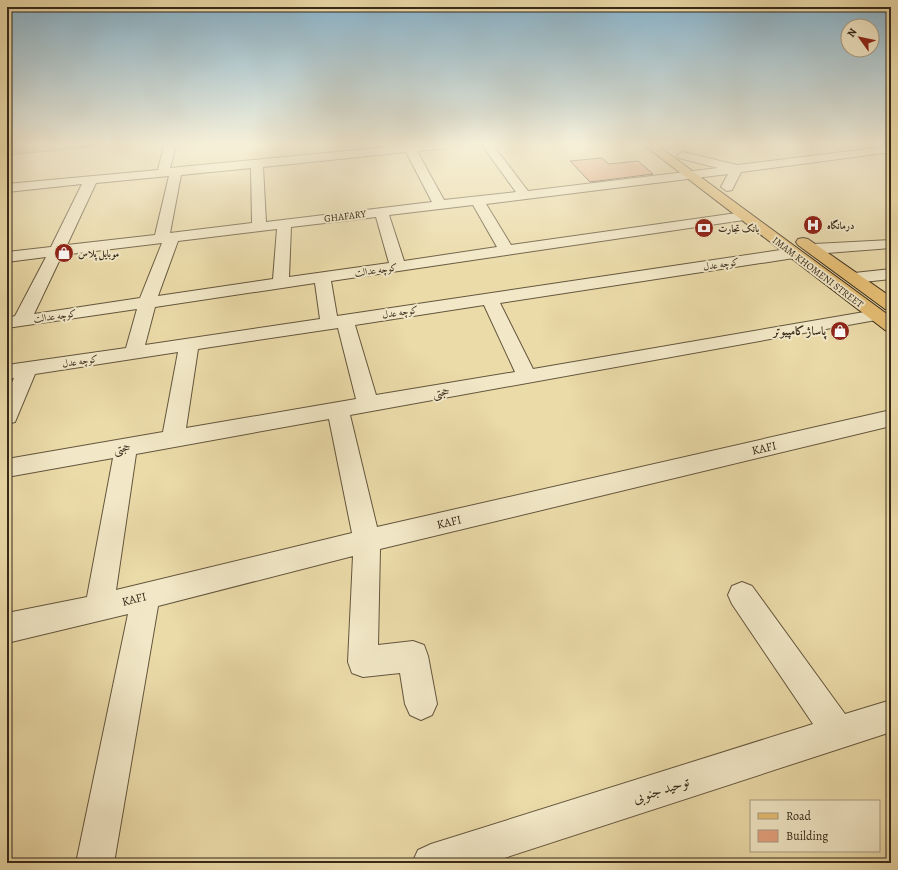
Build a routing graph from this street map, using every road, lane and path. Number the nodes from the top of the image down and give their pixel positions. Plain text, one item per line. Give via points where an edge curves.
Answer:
1 (32, 186) edge
2 (88, 186) edge
3 (174, 186) edge
4 (258, 186) edge
5 (430, 186) edge
6 (518, 186) edge
7 (600, 186) edge
8 (702, 186) edge
9 (727, 187) edge
10 (7, 188) edge
11 (525, 195) junction
12 (477, 200) junction
13 (440, 205) junction
14 (381, 212) junction
15 (744, 216) junction
16 (776, 223) dead end
17 (284, 224) junction
18 (259, 227) junction
19 (789, 232) dead end
20 (167, 238) junction
21 (891, 244) edge
22 (814, 250) junction
23 (57, 251) junction
24 (507, 251) junction
25 (794, 253) junction
26 (7, 257) edge
27 (398, 267) junction
28 (891, 274) edge
29 (322, 277) junction
30 (854, 278) junction
31 (281, 284) junction
32 (490, 299) junction
33 (147, 303) junction
34 (886, 316) edge
35 (14, 322) edge
36 (337, 322) junction
37 (189, 344) junction
38 (134, 352) junction
39 (28, 368) junction
40 (7, 372) edge
41 (527, 376) junction
42 (368, 404) junction
43 (338, 410) junction
44 (7, 416) edge
45 (891, 418) edge
46 (173, 438) junction
47 (126, 448) junction
48 (7, 468) edge
49 (367, 541) junction
50 (742, 595) dead end
51 (146, 597) junction
52 (99, 608) junction
53 (7, 628) edge
54 (421, 704) dead end
55 (891, 716) edge
56 (838, 733) junction
57 (95, 863) edge
58 (431, 863) edge

1 - 10 street
2 - 23 street
3 - 20 street
4 - 18 street
5 - 13 street
6 - 11 street
7 - 11 street, GHAFARY
8 - 15 main road, IMAM KHOMENI STREET
9 - 16 main road, IMAM KHOMENI STREET
11 - 12 street, GHAFARY
12 - 13 street, GHAFARY
12 - 24 street
13 - 14 street, GHAFARY
14 - 17 street, GHAFARY
14 - 27 street
15 - 24 street, کوچه عدالت
15 - 25 main road, IMAM KHOMENI STREET
17 - 18 street, GHAFARY
17 - 31 street
18 - 20 street, GHAFARY
19 - 22 main road, IMAM KHOMENI STREET
20 - 23 street, GHAFARY
20 - 33 street
21 - 22 street
22 - 30 main road, IMAM KHOMENI STREET
23 - 26 street, GHAFARY
23 - 35 street
24 - 27 street, کوچه عدالت
25 - 32 street, کوچه عدل
25 - 34 main road, IMAM KHOMENI STREET
27 - 29 street, کوچه عدالت
28 - 30 street
29 - 31 street, کوچه عدالت
29 - 36 street
30 - 34 main road, IMAM KHOMENI STREET
31 - 33 street, کوچه عدالت
32 - 36 street, کوچه عدل
32 - 41 street
33 - 35 street, کوچه عدالت
33 - 38 street
34 - 41 street, حجتی
36 - 37 street, کوچه عدل
36 - 42 street
37 - 38 street, کوچه عدل
37 - 46 street
38 - 39 street, کوچه عدل
39 - 40 street, کوچه عدل
39 - 44 street
41 - 42 street, حجتی
42 - 43 street, حجتی
43 - 46 street, حجتی
43 - 49 street
45 - 49 street, KAFI
46 - 47 street, حجتی
47 - 48 street, حجتی
47 - 52 street
49 - 51 street, KAFI
49 - 54 street via 363,662 413,656
50 - 56 street
51 - 52 street, KAFI
51 - 57 street
52 - 53 street, KAFI
55 - 56 street, توحید جنوبی
56 - 58 street, توحید جنوبی

